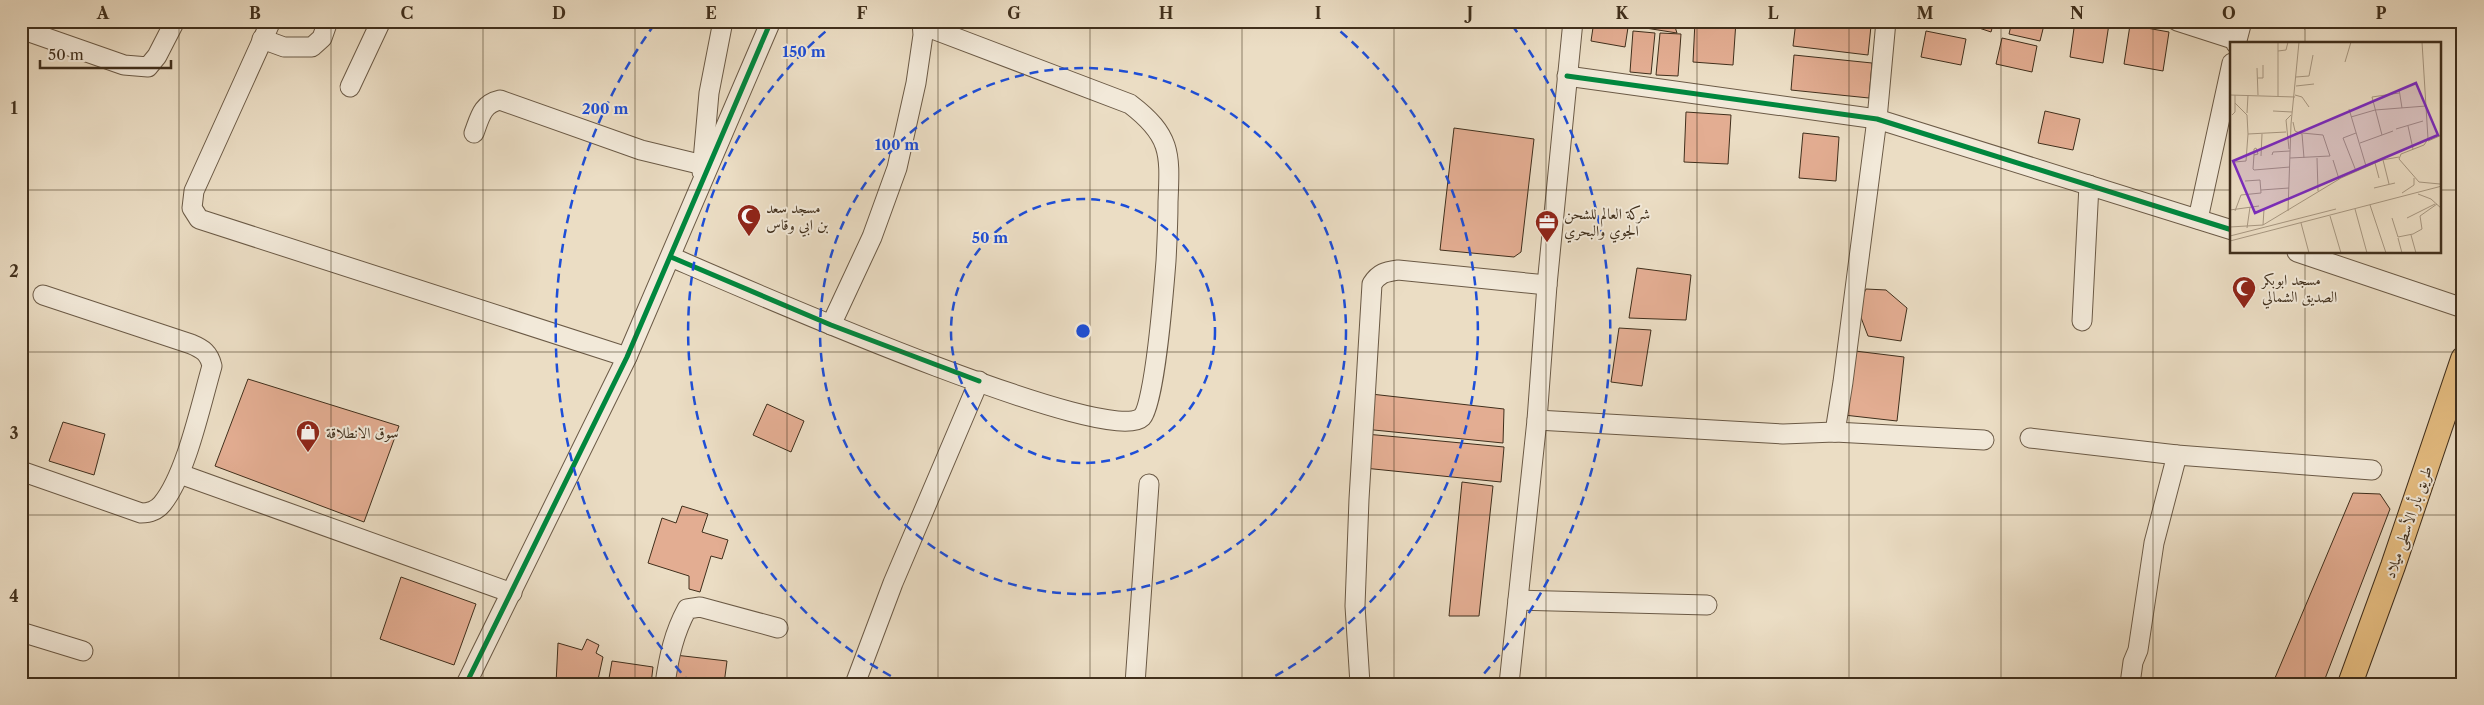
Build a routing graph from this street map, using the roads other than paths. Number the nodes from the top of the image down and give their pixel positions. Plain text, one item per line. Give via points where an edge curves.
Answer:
1 (175, 21) edge
2 (271, 21) edge
3 (328, 21) edge
4 (381, 21) edge
5 (723, 21) edge
6 (771, 21) edge
7 (1573, 21) edge
8 (1886, 21) edge
9 (2177, 21) edge
10 (2242, 21) edge
11 (922, 23) edge
12 (21, 29) edge
13 (262, 39) junction
14 (2236, 42) edge
15 (2230, 72) edge
16 (1567, 76) junction
17 (350, 87) dead end
18 (1877, 119) junction
19 (474, 133) dead end
20 (703, 165) junction
21 (2090, 185) junction
22 (700, 190) junction
23 (2198, 219) junction
24 (2230, 229) edge
25 (2303, 254) edge
26 (671, 257) junction
27 (1547, 285) junction
28 (43, 295) dead end
29 (2463, 308) edge
30 (2082, 321) dead end
31 (830, 325) junction
32 (627, 357) junction
33 (2463, 359) edge
34 (979, 381) junction
35 (1537, 420) junction
36 (1835, 432) junction
37 (2030, 438) dead end
38 (1984, 440) dead end
39 (2177, 455) junction
40 (2372, 470) dead end
41 (21, 471) edge
42 (180, 474) junction
43 (1149, 484) dead end
44 (512, 593) junction
45 (1518, 600) junction
46 (1707, 605) dead end
47 (778, 628) dead end
48 (21, 632) edge
49 (83, 651) dead end
50 (2356, 680) edge
51 (466, 684) edge
52 (664, 684) edge
53 (855, 684) edge
54 (1135, 684) edge
55 (1360, 684) edge
56 (1509, 684) edge
57 (2130, 684) edge

1 - 12 street via 148,67 124,65
2 - 13 street
3 - 13 street via 322,38 312,48 284,47
4 - 17 street
5 - 20 street via 709,93
6 - 22 street
7 - 16 street
8 - 18 street
9 - 14 street
10 - 14 street
11 - 31 street via 916,83 897,168 872,237
11 - 34 street via 1130,104 1150,121 1170,159 1167,252 1160,323 1150,392 1142,417 1132,422 1116,423 1076,415
13 - 32 street via 191,199 199,219
15 - 23 street
16 - 18 street
16 - 27 street
18 - 21 street
18 - 36 street
19 - 20 street via 483,109 489,102 500,100 641,150
20 - 22 street
21 - 23 street
21 - 30 street
22 - 26 street
23 - 24 street
25 - 29 street
26 - 31 street
26 - 32 street
27 - 35 street
27 - 55 street via 1398,270 1377,276 1372,284 1355,606
28 - 42 street via 205,350 212,366
31 - 34 street
32 - 44 street
33 - 50 main road, طريق بأر الأسطى ميلاد
34 - 53 street via 893,583
35 - 36 street via 1783,434
35 - 45 street
36 - 38 street
37 - 39 street
39 - 40 street
39 - 57 street via 2154,543
41 - 42 street via 141,513 161,505
42 - 44 street
43 - 54 street
44 - 51 street
45 - 46 street
45 - 56 street
47 - 52 street via 700,608 688,609 669,651
48 - 49 street

